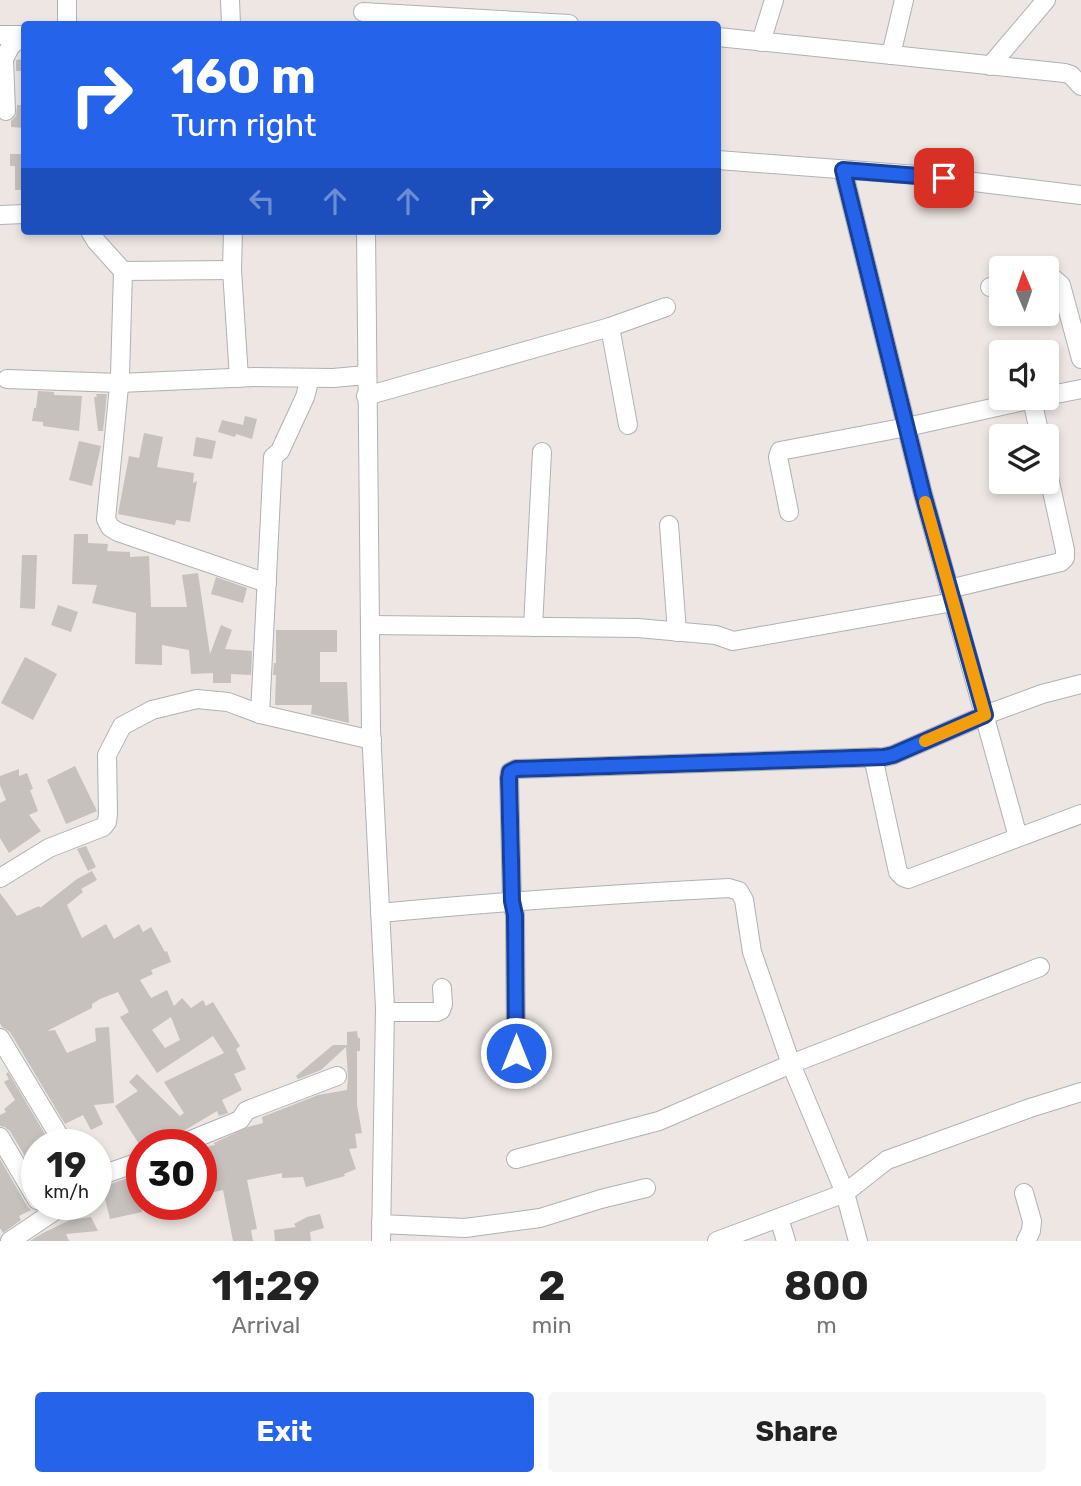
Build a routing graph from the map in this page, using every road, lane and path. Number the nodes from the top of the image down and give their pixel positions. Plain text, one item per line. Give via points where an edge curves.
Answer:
1 (67, 0) edge
2 (230, 0) edge
3 (774, 0) edge
4 (904, 0) edge
5 (1046, 0) edge
6 (363, 12) edge
7 (67, 21) edge
8 (231, 21) edge
9 (518, 21) edge
10 (0, 35) edge
11 (21, 35) edge
12 (721, 37) edge
13 (21, 38) edge
14 (761, 42) junction
15 (891, 55) junction
16 (990, 66) junction
17 (1081, 86) edge
18 (6, 111) dead end
19 (721, 160) edge
20 (843, 170) junction
21 (1081, 195) edge
22 (21, 214) edge
23 (0, 215) edge
24 (92, 235) edge
25 (233, 235) edge
26 (366, 235) edge
27 (232, 270) junction
28 (122, 271) junction
29 (1059, 283) edge
30 (666, 307) dead end
31 (610, 327) junction
32 (1081, 359) edge
33 (366, 375) junction
34 (239, 378) junction
35 (310, 378) junction
36 (8, 379) dead end
37 (120, 383) junction
38 (1081, 388) edge
39 (1059, 393) edge
40 (366, 396) junction
41 (989, 409) edge
42 (628, 425) dead end
43 (906, 427) junction
44 (542, 452) dead end
45 (1053, 494) edge
46 (789, 512) dead end
47 (669, 525) dead end
48 (267, 583) junction
49 (951, 595) junction
50 (370, 625) junction
51 (533, 627) junction
52 (677, 632) junction
53 (1081, 684) edge
54 (260, 714) junction
55 (985, 715) junction
56 (372, 740) junction
57 (873, 757) junction
58 (1081, 814) edge
59 (1018, 837) junction
60 (0, 878) edge
61 (512, 901) junction
62 (380, 913) junction
63 (1041, 967) dead end
64 (442, 988) dead end
65 (385, 1012) junction
66 (2, 1045) edge
67 (516, 1053) dead end
68 (791, 1064) junction
69 (337, 1076) dead end
70 (1081, 1092) edge
71 (55, 1129) edge
72 (217, 1129) edge
73 (0, 1137) edge
74 (516, 1159) dead end
75 (21, 1173) edge
76 (646, 1188) dead end
77 (845, 1193) junction
78 (1024, 1193) dead end
79 (779, 1218) junction
80 (29, 1220) edge
81 (381, 1233) edge
82 (10, 1241) edge
83 (717, 1241) edge
84 (786, 1241) edge
85 (858, 1241) edge
86 (1026, 1241) edge

1 - 7 street
2 - 8 street
3 - 14 street
4 - 15 street
5 - 16 street
6 - 9 street
10 - 11 street
12 - 14 street
13 - 18 street via 4,59
14 - 15 street
15 - 16 street
16 - 17 street via 1065,73
19 - 20 street
20 - 21 street
20 - 43 street
22 - 23 street
24 - 28 street
25 - 27 street
26 - 33 street
27 - 28 street
27 - 34 street
28 - 37 street
29 - 32 street
30 - 31 street
31 - 40 street
31 - 42 street
33 - 35 street
33 - 40 street
34 - 35 street
34 - 37 street
35 - 48 street via 280,451 273,457
36 - 37 street
37 - 48 street via 106,519 110,527
38 - 39 street
40 - 50 street
41 - 43 street
43 - 46 street via 780,451
43 - 49 street
44 - 51 street
45 - 49 street via 1065,550 1061,562
47 - 52 street
48 - 54 street
49 - 52 street via 733,641
49 - 55 street
50 - 51 street
50 - 56 street
51 - 52 street
53 - 55 street
54 - 56 street
54 - 60 street via 228,702 197,699 152,710 122,726 107,755 108,813 103,827 49,848
55 - 57 street via 893,755
55 - 59 street
56 - 62 street
57 - 59 street via 902,877 908,879
57 - 61 street via 516,769 509,778
58 - 59 street
61 - 62 street
61 - 67 street
61 - 68 street via 739,891 752,952
62 - 65 street
63 - 68 street
64 - 65 street via 443,1004 437,1012
65 - 81 street
66 - 71 street
68 - 74 street via 659,1121
68 - 77 street
69 - 72 street via 246,1111 240,1120
70 - 77 street via 887,1160
73 - 75 street
76 - 81 street via 540,1218
77 - 79 street
77 - 85 street
78 - 86 street via 1032,1222
79 - 83 street
79 - 84 street
80 - 82 street

